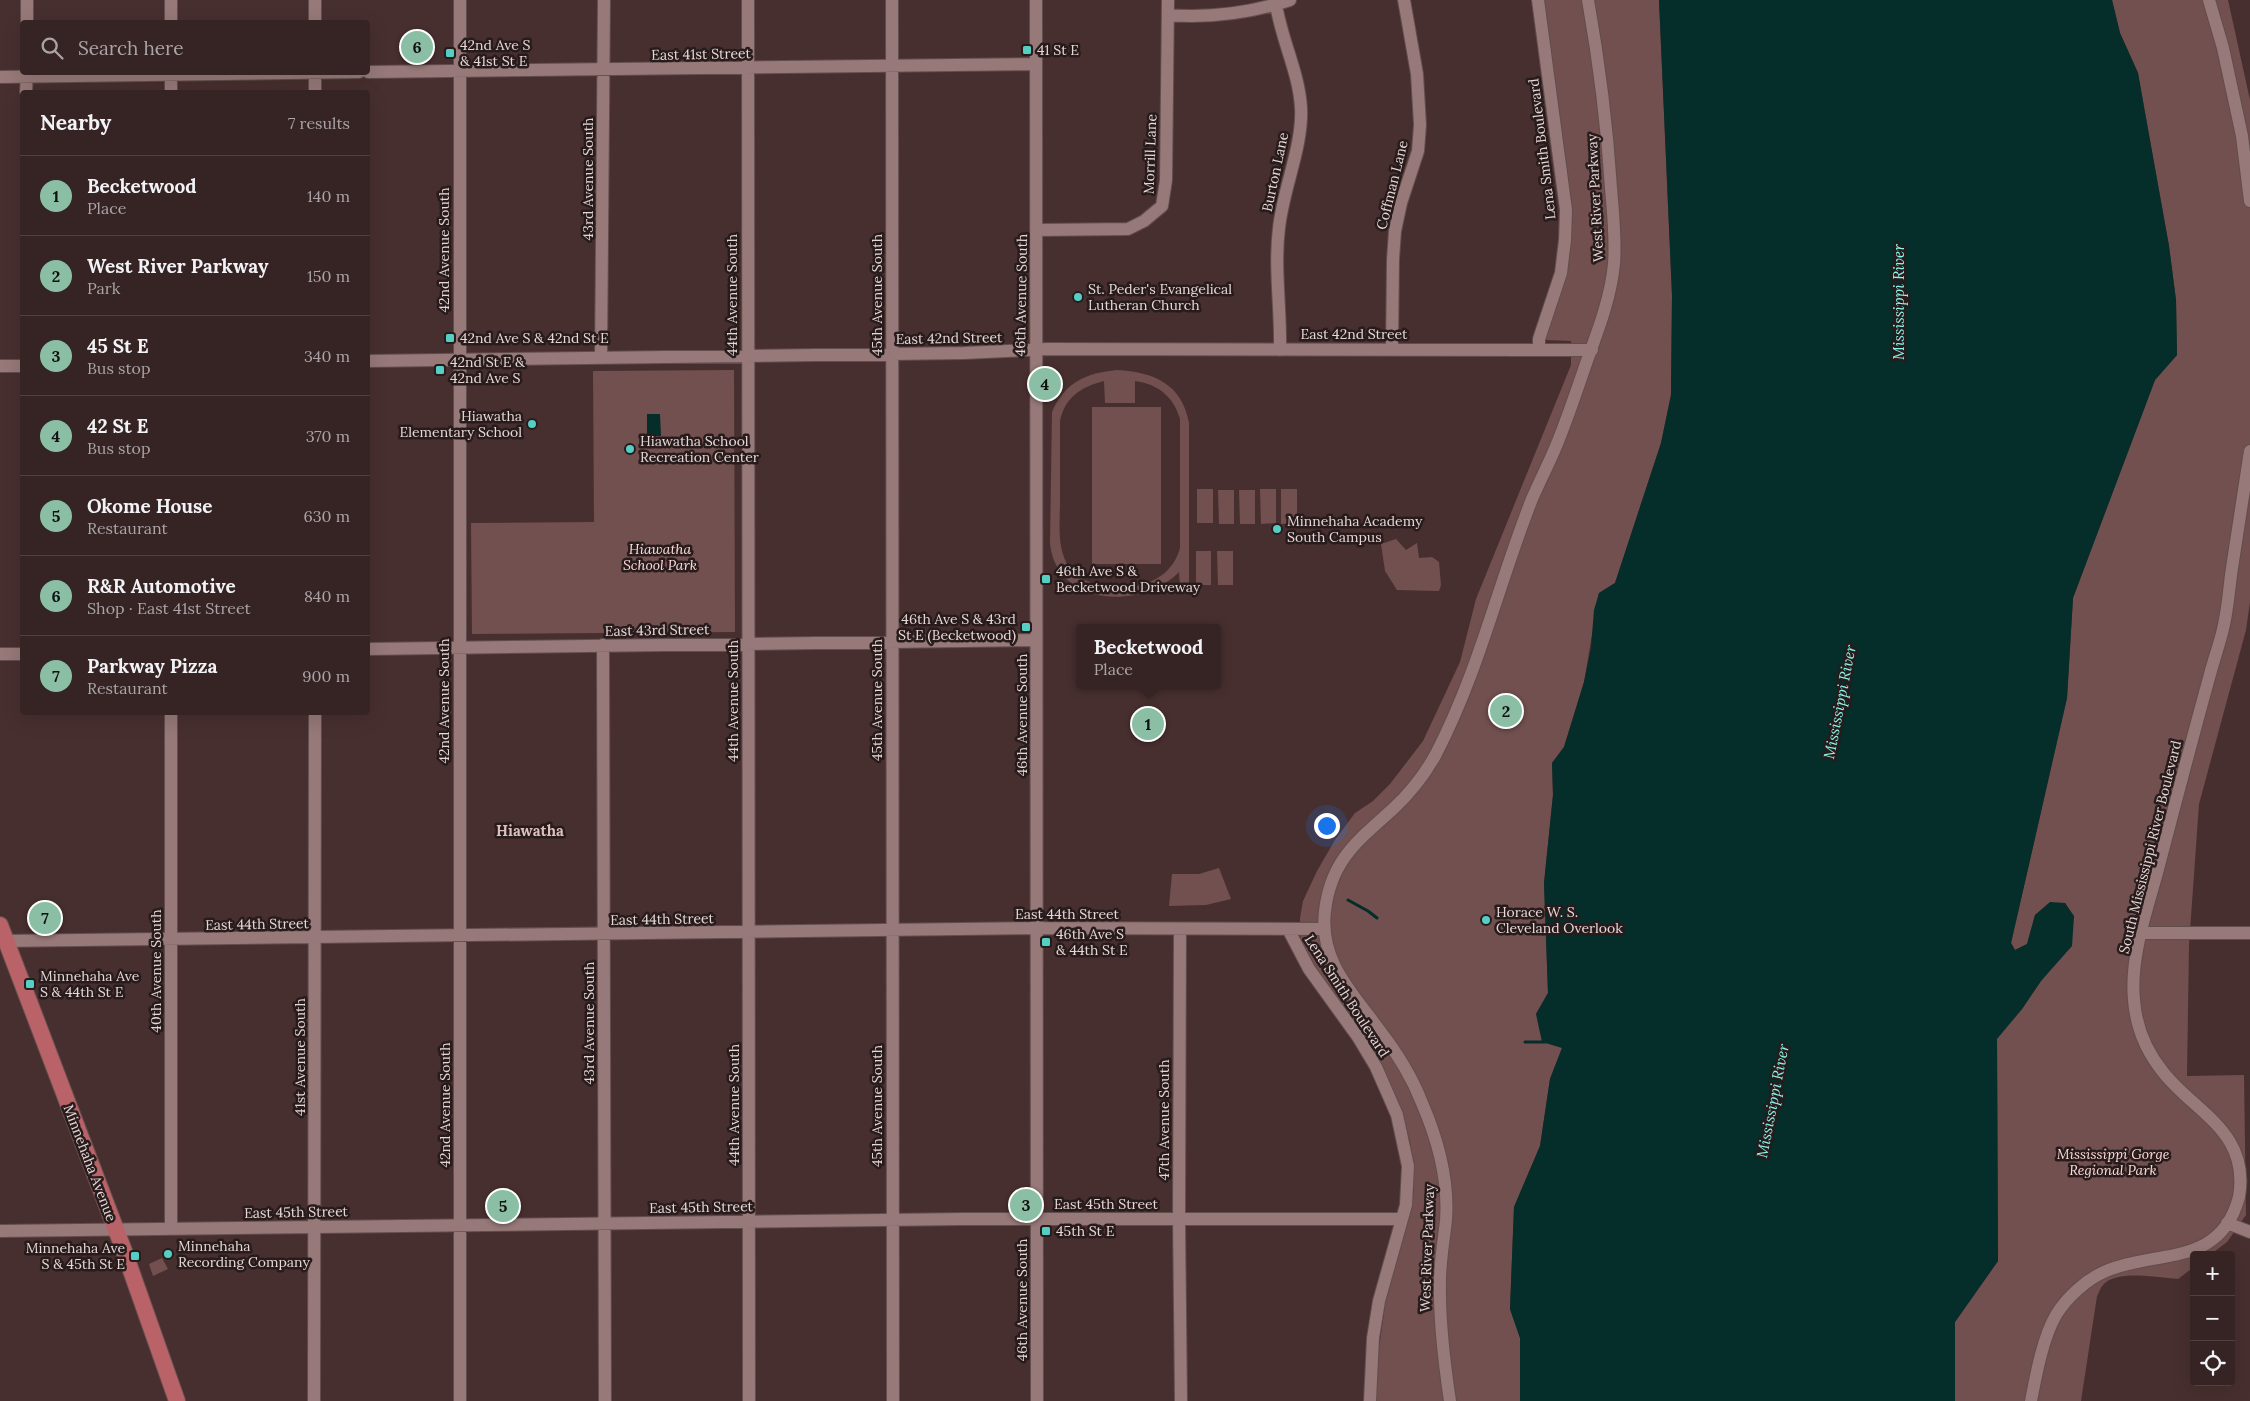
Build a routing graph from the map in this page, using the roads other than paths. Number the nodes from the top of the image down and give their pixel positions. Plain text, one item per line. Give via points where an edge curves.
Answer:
1 (27, 0) edge
2 (171, 0) edge
3 (315, 0) edge
4 (460, 0) edge
5 (604, 0) edge
6 (748, 0) edge
7 (892, 0) edge
8 (1036, 0) edge
9 (1168, 0) edge
10 (1290, 0) edge
11 (1404, 0) edge
12 (1538, 0) edge
13 (1588, 0) edge
14 (2209, 0) edge
15 (1276, 4) junction
16 (1168, 15) junction
17 (27, 20) edge
18 (171, 20) edge
19 (315, 20) edge
20 (1035, 64) junction
21 (892, 66) junction
22 (748, 68) junction
23 (604, 70) junction
24 (460, 71) junction
25 (370, 72) edge
26 (27, 75) edge
27 (171, 75) edge
28 (315, 75) edge
29 (0, 77) edge
30 (26, 90) edge
31 (171, 90) edge
32 (315, 90) edge
33 (2250, 200) edge
34 (1037, 230) junction
35 (1035, 349) junction
36 (1392, 349) junction
37 (1280, 350) junction
38 (1539, 350) junction
39 (1592, 350) junction
40 (892, 354) junction
41 (747, 356) junction
42 (601, 358) junction
43 (459, 359) junction
44 (370, 361) edge
45 (0, 366) edge
46 (20, 366) edge
47 (2250, 451) edge
48 (1036, 640) junction
49 (892, 642) junction
50 (748, 644) junction
51 (603, 645) junction
52 (459, 647) junction
53 (370, 649) edge
54 (0, 654) edge
55 (20, 654) edge
56 (170, 715) edge
57 (315, 715) edge
58 (0, 925) edge
59 (1036, 928) junction
60 (1180, 929) junction
61 (1288, 929) junction
62 (1324, 929) junction
63 (891, 930) junction
64 (750, 933) junction
65 (2141, 933) junction
66 (2250, 933) edge
67 (604, 935) junction
68 (460, 936) junction
69 (315, 938) junction
70 (171, 940) junction
71 (3, 941) edge
72 (1038, 1219) junction
73 (1179, 1219) junction
74 (1402, 1219) junction
75 (893, 1220) junction
76 (748, 1222) junction
77 (604, 1224) junction
78 (2227, 1224) junction
79 (460, 1225) junction
80 (315, 1227) junction
81 (171, 1229) junction
82 (116, 1230) junction
83 (0, 1232) edge
84 (2250, 1232) edge
85 (177, 1401) edge
86 (314, 1401) edge
87 (460, 1401) edge
88 (605, 1401) edge
89 (749, 1401) edge
90 (893, 1401) edge
91 (1037, 1401) edge
92 (1181, 1401) edge
93 (1370, 1401) edge
94 (1450, 1401) edge
95 (2031, 1401) edge

1 - 17 street
2 - 18 street
3 - 19 street
4 - 24 street, 42nd Avenue South
5 - 23 street, 43rd Avenue South
6 - 22 street, 44th Avenue South
7 - 21 street, 45th Avenue South
8 - 20 street, 46th Avenue South
9 - 16 street, Morrill Lane
10 - 15 street
11 - 36 street, Coffman Lane via 1418,82 1420,125 1418,151 1396,231
12 - 38 street, Lena Smith Boulevard via 1566,210 1561,273 1539,339
13 - 39 street, West River Parkway via 1603,97 1614,236 1612,276
14 - 33 street via 2242,136
15 - 16 street via 1201,16
15 - 37 street, Burton Lane via 1299,90 1301,110 1279,227
16 - 34 street, Morrill Lane via 1166,180 1162,206 1128,229
20 - 21 street, East 41st Street
20 - 34 street, 46th Avenue South
21 - 22 street, East 41st Street
21 - 40 street, 45th Avenue South
22 - 23 street, East 41st Street
22 - 41 street, 44th Avenue South
23 - 24 street, East 41st Street
23 - 42 street, 43rd Avenue South
24 - 25 street, East 41st Street
24 - 43 street, 42nd Avenue South
26 - 29 street
26 - 30 street
27 - 31 street
28 - 32 street
34 - 35 street, 46th Avenue South
35 - 37 street, East 42nd Street
35 - 40 street, East 42nd Street
35 - 48 street, 46th Avenue South
36 - 37 street, East 42nd Street
36 - 38 street, East 42nd Street
38 - 39 street, East 42nd Street
39 - 62 street, West River Parkway via 1519,533 1486,638 1455,713 1426,771 1410,792 1362,836 1342,860 1328,893
40 - 41 street, East 42nd Street
40 - 49 street, 45th Avenue South
41 - 42 street, East 42nd Street
41 - 50 street, 44th Avenue South
42 - 43 street, East 42nd Street
43 - 44 street, East 42nd Street
43 - 52 street, 42nd Avenue South
45 - 46 street
47 - 65 street, South Mississippi River Boulevard via 2223,629
48 - 49 street, East 43rd Street
48 - 59 street, 46th Avenue South
49 - 50 street, East 43rd Street
49 - 63 street, 45th Avenue South
50 - 51 street, East 43rd Street
50 - 64 street, 44th Avenue South
51 - 52 street, East 43rd Street
51 - 67 street, 43rd Avenue South
52 - 53 street, East 43rd Street
52 - 68 street, 42nd Avenue South
54 - 55 street
56 - 70 street, 40th Avenue South
57 - 69 street, 41st Avenue South
58 - 71 main road, Minnehaha Avenue
59 - 60 street, East 44th Street
59 - 63 street, East 44th Street
59 - 72 street, 46th Avenue South
60 - 61 street, East 44th Street
60 - 73 street, 47th Avenue South
61 - 62 street, East 44th Street
61 - 74 street, Lena Smith Boulevard via 1310,969 1376,1067 1397,1115 1408,1166 1408,1190
62 - 94 street, West River Parkway via 1335,970 1401,1061 1420,1096 1438,1148 1445,1180 1446,1209 1440,1322
63 - 64 street, East 44th Street
63 - 75 street, 45th Avenue South
64 - 67 street, East 44th Street
64 - 76 street, 44th Avenue South
65 - 66 street
65 - 78 street, South Mississippi River Boulevard via 2134,1000 2146,1044 2176,1086 2224,1127 2238,1152 2241,1189
67 - 68 street, East 44th Street
67 - 77 street, 43rd Avenue South
68 - 69 street, East 44th Street
68 - 79 street, 42nd Avenue South
69 - 70 street, East 44th Street
69 - 80 street, 41st Avenue South
70 - 71 street, East 44th Street
70 - 81 street, 40th Avenue South
71 - 82 main road, Minnehaha Avenue
72 - 73 street, East 45th Street
72 - 75 street, East 45th Street
72 - 91 street, 46th Avenue South
73 - 74 street, East 45th Street
73 - 92 street, 47th Avenue South
74 - 93 street, Lena Smith Boulevard via 1379,1301 1373,1338
75 - 76 street, East 45th Street
75 - 90 street, 45th Avenue South
76 - 77 street, East 45th Street
76 - 89 street, 44th Avenue South
77 - 79 street, East 45th Street
77 - 88 street, 43rd Avenue South
78 - 84 street
78 - 95 street, South Mississippi River Boulevard via 2198,1249 2105,1271 2085,1284 2056,1315
79 - 80 street, East 45th Street
79 - 87 street, 42nd Avenue South
80 - 81 street, East 45th Street
80 - 86 street, 41st Avenue South
81 - 82 street, East 45th Street
82 - 83 street, East 45th Street
82 - 85 main road, Minnehaha Avenue

